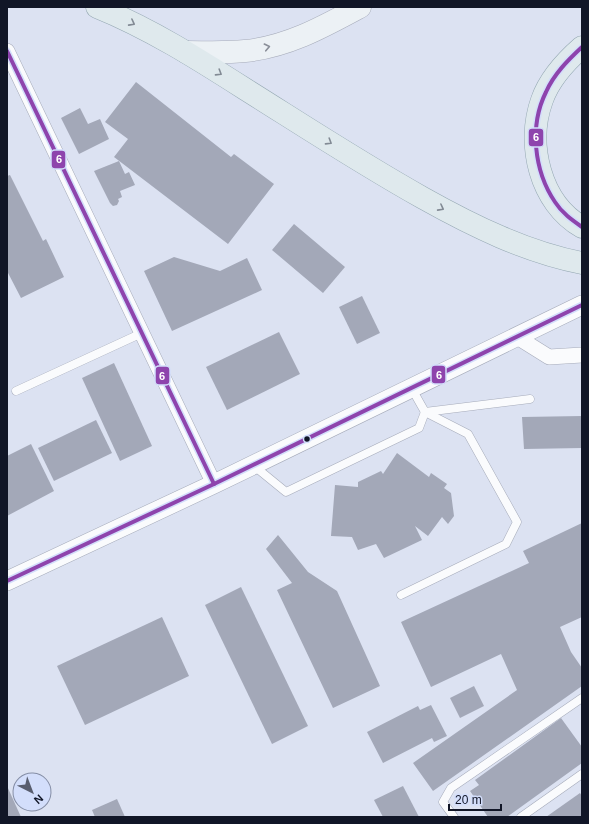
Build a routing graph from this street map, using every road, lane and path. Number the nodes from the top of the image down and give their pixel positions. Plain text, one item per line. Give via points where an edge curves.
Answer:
1 (97, 7) edge
2 (360, 7) edge
3 (582, 47) edge
4 (7, 51) edge
5 (186, 52) junction
6 (582, 227) edge
7 (582, 263) edge
8 (582, 305) edge
9 (142, 332) junction
10 (517, 337) junction
11 (582, 354) edge
12 (412, 389) junction
13 (16, 391) dead end
14 (530, 399) dead end
15 (426, 412) junction
16 (253, 465) junction
17 (214, 484) junction
18 (7, 580) edge
19 (401, 595) dead end
20 (582, 698) edge
21 (582, 774) edge
22 (454, 817) edge
23 (521, 817) edge

1 -> 5 main road
5 -> 2 main road via 246,51 281,44 303,36
3 - 6 main road via 560,70 542,100 535,132 535,150 544,180 553,197 566,215
4 - 9 street
5 -> 7 main road via 353,157 443,209 488,232 551,256
8 - 10 street
9 - 13 lane
9 - 17 street
10 - 11 street via 549,357
10 - 12 street
12 - 15 lane
12 - 16 street
14 - 15 lane
15 - 16 lane via 419,428 286,492
15 - 19 lane via 468,434 517,522 506,544
16 - 17 street
17 - 18 street
20 - 22 lane via 451,788 443,802
21 - 23 lane

